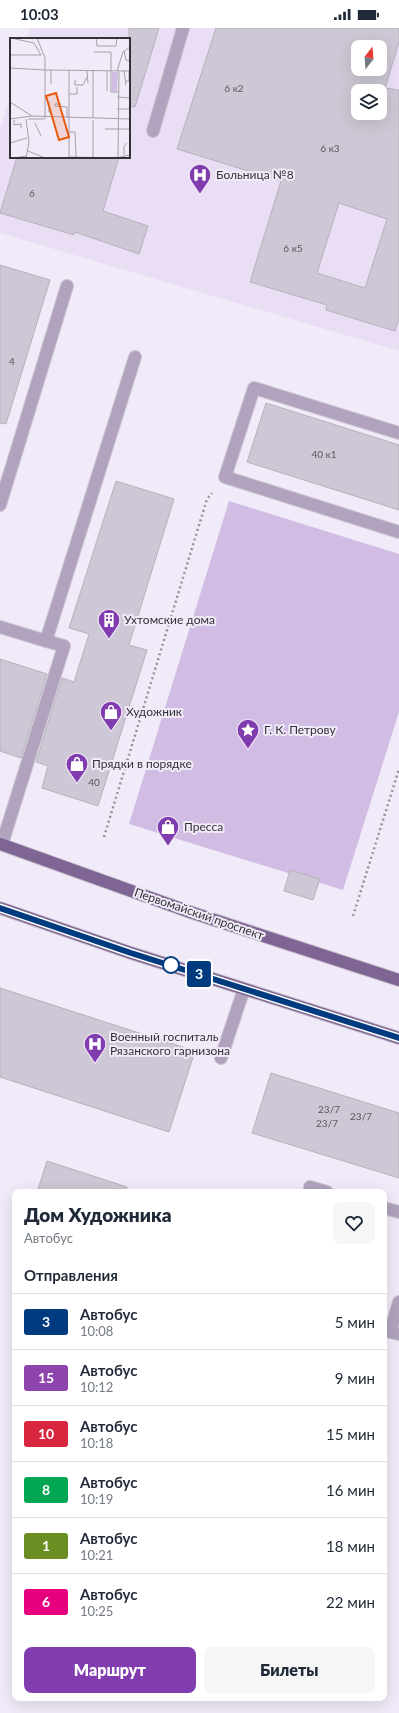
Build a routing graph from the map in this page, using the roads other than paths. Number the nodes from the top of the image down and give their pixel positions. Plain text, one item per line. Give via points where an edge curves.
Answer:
1 (183, 28) edge
2 (153, 131) dead end
3 (67, 286) dead end
4 (135, 357) dead end
5 (399, 433) edge
6 (0, 505) edge
7 (399, 532) edge
8 (0, 627) edge
9 (46, 641) junction
10 (1, 844) edge
11 (0, 908) edge
12 (399, 980) edge
13 (244, 989) junction
14 (399, 1038) edge
15 (221, 1058) dead end
16 (310, 1187) dead end
17 (317, 1189) edge
18 (387, 1209) edge
19 (399, 1212) edge
20 (399, 1302) edge
21 (391, 1332) edge

1 - 2 lane
3 - 6 lane
4 - 9 lane
5 - 7 lane via 254,388 225,477
8 - 9 lane
9 - 10 lane via 64,646
10 - 12 main road, Первомайский проспект via 190,912
11 - 13 main road
13 - 14 main road
13 - 15 lane
16 - 17 lane
18 - 19 lane
20 - 21 lane

